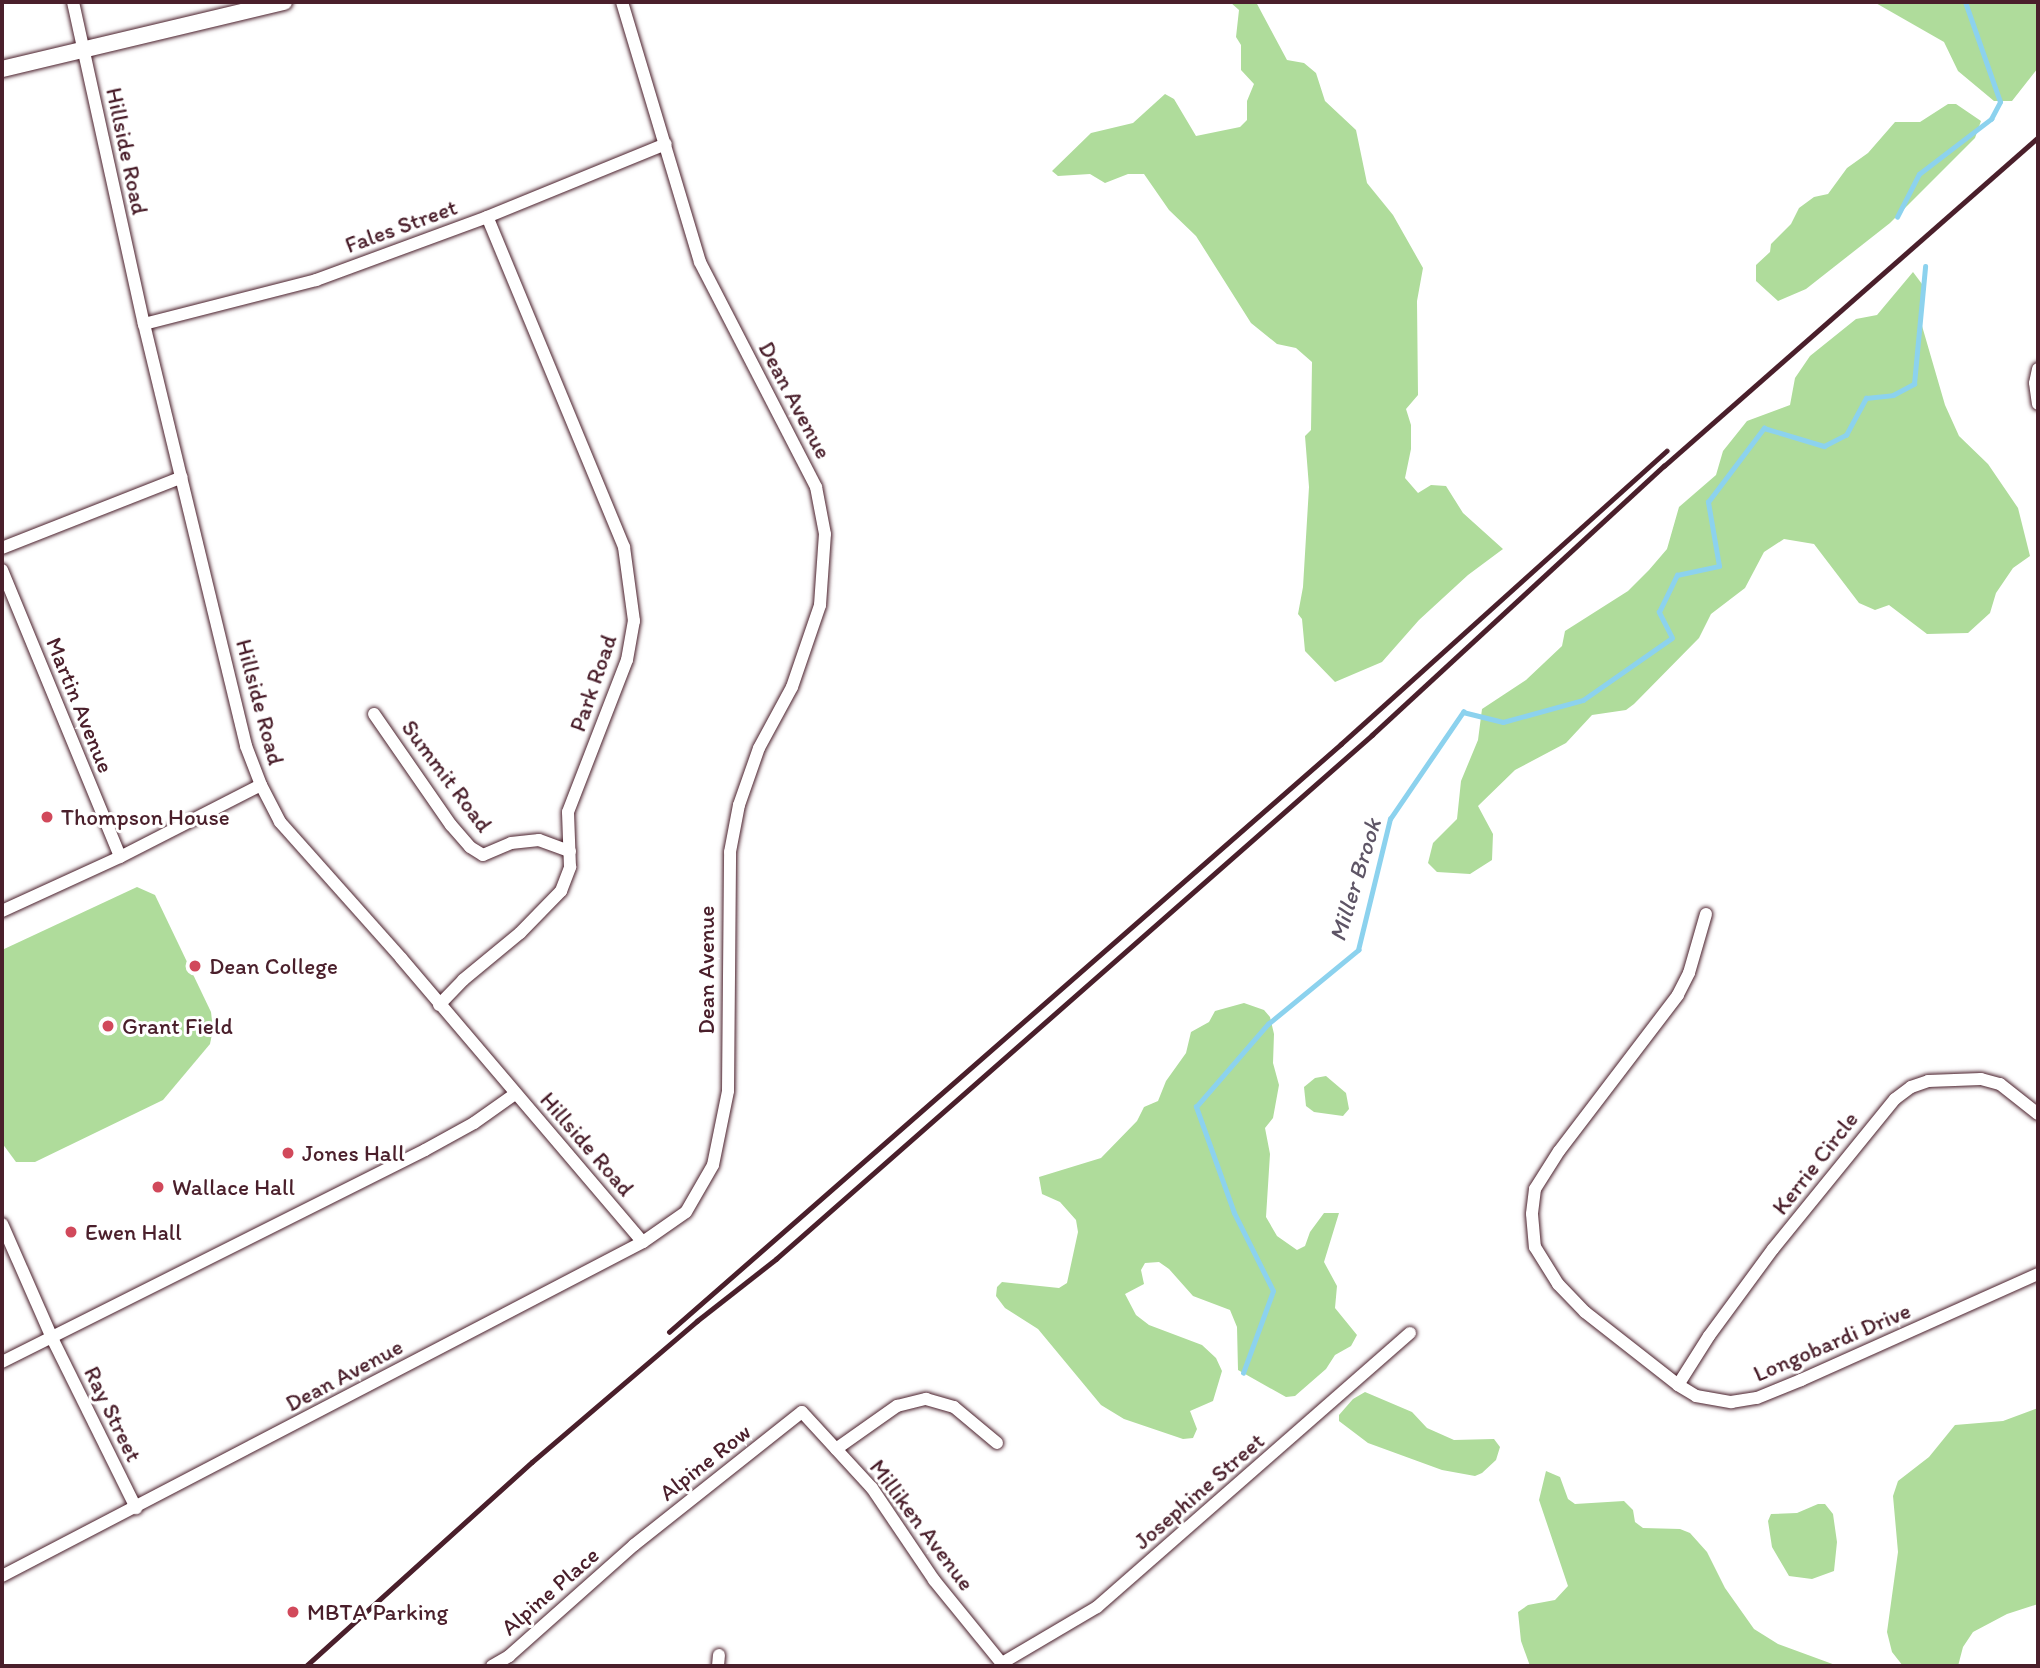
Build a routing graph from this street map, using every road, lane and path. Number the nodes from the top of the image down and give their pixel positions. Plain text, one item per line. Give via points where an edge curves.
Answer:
1 (73, 2) edge
2 (284, 2) edge
3 (622, 2) edge
4 (83, 47) junction
5 (2, 69) edge
6 (666, 144) junction
7 (487, 217) junction
8 (144, 324) junction
9 (2038, 369) edge
10 (2038, 404) edge
11 (182, 477) junction
12 (2, 548) edge
13 (2, 570) edge
14 (374, 714) dead end
15 (261, 785) junction
16 (570, 851) junction
17 (120, 857) junction
18 (2, 911) edge
19 (1706, 914) dead end
20 (439, 1005) junction
21 (515, 1094) junction
22 (2038, 1114) edge
23 (2, 1224) edge
24 (643, 1242) junction
25 (2038, 1274) edge
26 (1410, 1333) dead end
27 (52, 1338) junction
28 (2, 1362) edge
29 (1678, 1385) junction
30 (802, 1412) joint
31 (997, 1443) dead end
32 (836, 1449) junction
33 (136, 1508) junction
34 (634, 1545) joint
35 (2, 1576) edge
36 (1003, 1665) edge
37 (492, 1666) edge

1 - 4 street, Hillside Road
2 - 4 street
3 - 6 street, Dean Avenue
4 - 5 street
4 - 8 street, Hillside Road
6 - 7 street, Fales Street
6 - 24 street, Dean Avenue via 701,262 816,487 825,556 820,605 792,687 759,748 739,805 730,852 728,1091 713,1165 686,1212
7 - 8 street, Fales Street via 316,280
7 - 16 street, Park Road via 624,547 631,597 634,621 627,660 568,812
8 - 11 street, Hillside Road
9 - 10 street
11 - 12 street
11 - 15 street, Hillside Road via 246,746
13 - 17 street, Martin Avenue
14 - 16 street, Summit Road via 470,847 483,855 511,843 539,839
15 - 17 street
15 - 20 street, Hillside Road via 279,822
16 - 20 street, Park Road via 570,867 552,904
17 - 18 street
19 - 29 street, Longobardi Drive via 1678,995 1549,1166 1535,1189 1532,1214 1535,1247 1551,1277 1585,1312
20 - 21 street, Hillside Road
21 - 24 street, Hillside Road
21 - 27 street via 425,1150
22 - 29 street, Kerrie Circle via 2000,1084 1981,1079 1928,1081 1895,1099 1773,1249
23 - 27 street, Ray Street
24 - 33 street, Dean Avenue
25 - 29 street, Longobardi Drive via 1757,1398 1714,1401
26 - 36 street, Josephine Street via 1097,1607
27 - 28 street
27 - 33 street, Ray Street
30 - 32 street, Milliken Avenue
30 - 34 street, Alpine Row
31 - 32 street via 954,1407 926,1399 897,1406
32 - 36 street, Milliken Avenue via 872,1489 934,1580
33 - 35 street, Dean Avenue
34 - 37 street, Alpine Place

